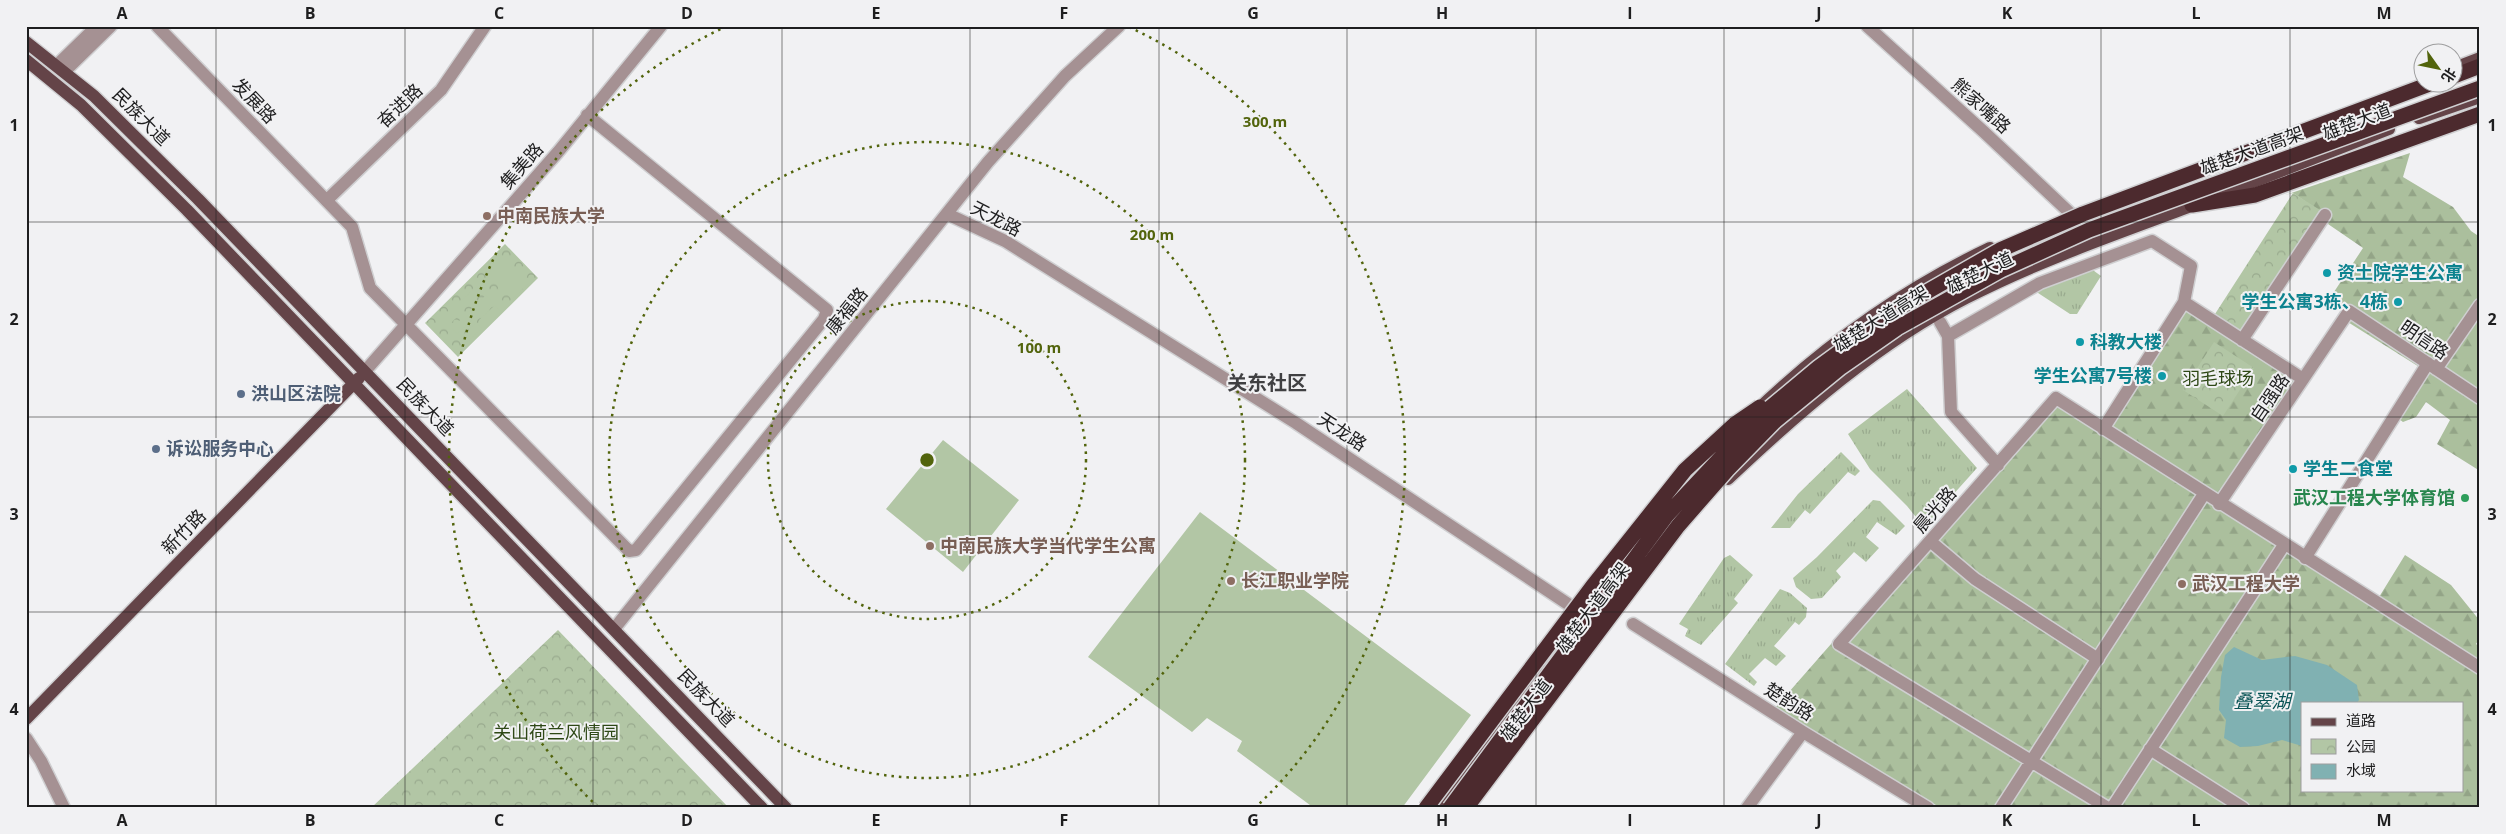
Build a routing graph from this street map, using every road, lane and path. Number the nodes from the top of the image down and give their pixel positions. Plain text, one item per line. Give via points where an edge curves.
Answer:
1 (97, 26) edge
2 (111, 26) edge
3 (157, 26) edge
4 (485, 26) edge
5 (661, 26) edge
6 (1119, 26) edge
7 (1867, 26) edge
8 (26, 42) edge
9 (2480, 58) edge
10 (26, 60) edge
11 (2464, 64) edge
12 (2480, 66) edge
13 (61, 68) junction
14 (2464, 72) edge
15 (2414, 84) edge
16 (2480, 88) edge
17 (2414, 90) edge
18 (2480, 98) edge
19 (2480, 114) edge
20 (587, 115) junction
21 (327, 200) junction
22 (2192, 205) junction
23 (2070, 213) junction
24 (947, 214) junction
25 (2325, 215) dead end
26 (1937, 276) junction
27 (2184, 302) junction
28 (2480, 305) edge
29 (1954, 306) junction
30 (2349, 311) joint
31 (1940, 322) dead end
32 (407, 325) junction
33 (1948, 336) junction
34 (2242, 340) junction
35 (2432, 366) junction
36 (1819, 367) junction
37 (366, 370) junction
38 (2303, 379) junction
39 (354, 382) junction
40 (2480, 398) edge
41 (2103, 429) junction
42 (1998, 464) junction
43 (2204, 494) junction
44 (2219, 504) junction
45 (1930, 541) junction
46 (2284, 545) junction
47 (2305, 558) junction
48 (1583, 614) junction
49 (1633, 624) dead end
50 (614, 629) junction
51 (2098, 658) junction
52 (2480, 668) edge
53 (26, 719) edge
54 (1803, 732) junction
55 (26, 738) edge
56 (2150, 749) junction
57 (2030, 761) junction
58 (64, 808) edge
59 (762, 808) edge
60 (786, 808) edge
61 (1426, 808) edge
62 (1440, 808) edge
63 (1450, 808) edge
64 (1466, 808) edge
65 (1475, 808) edge
66 (1747, 808) edge
67 (1928, 808) edge
68 (2001, 808) edge
69 (2110, 808) edge
70 (2243, 808) edge

1 - 13 street
2 - 13 street
3 - 21 street, 发展路
4 - 21 street, 奋进路 via 441,90
5 - 20 street, 集美路
6 - 24 street, 康福路 via 1064,76
7 - 23 street, 熊家嘴路
8 - 13 main road, 民族大道
9 - 11 main road
10 - 39 main road, 民族大道 via 104,128
12 - 14 highway
13 - 37 main road, 民族大道 via 115,116
15 - 23 main road, 雄楚大道
16 - 64 highway, 雄楚大道高架, bridge via 2089,230 1992,275 1897,328 1841,367 1775,421 1678,526
17 - 36 highway, 雄楚大道高架, bridge via 2083,214 2000,250 1904,305
18 - 22 main road, 雄楚大道 via 2405,122
19 - 22 highway via 2255,195
20 - 32 street, 集美路
20 - 32 street, 发展路 via 827,310 824,320 636,550 629,551
21 - 32 street, 发展路 via 352,227 370,288
22 - 29 main road, 雄楚大道 via 2069,251
23 - 26 main road, 雄楚大道
24 - 48 street, 天龙路 via 1004,241 1288,418
24 - 50 street, 康福路
25 - 34 street
26 - 29 main road via 1928,287 1931,305 1942,309
26 - 48 main road, 雄楚大道 via 1874,314 1799,370 1711,454 1664,506
27 - 33 street via 2191,266 2152,240 2040,283
27 - 34 street
27 - 41 street
28 - 35 street
29 - 65 main road, 雄楚大道 via 1859,367 1784,426 1726,481 1662,559
30 - 35 street, 明信路
30 - 38 street, 自强路
31 - 33 street
32 - 37 street, 集美路
33 - 42 street via 1951,412
34 - 38 street
35 - 40 street, 明信路
35 - 47 street
36 - 61 highway, bridge via 1735,424 1684,470
36 - 63 highway, 雄楚大道高架, bridge via 1759,417 1667,515
37 - 39 main road, 新竹路
37 - 50 main road, 民族大道
38 - 44 street, 自强路
39 - 53 main road, 新竹路
39 - 59 main road, 民族大道
41 - 42 street, 晨光路 via 2056,398
41 - 43 street
42 - 45 street, 晨光路
43 - 44 street
43 - 51 street
44 - 46 street
45 - 51 street via 1975,579
45 - 57 street, 晨光路 via 1839,644
46 - 47 street
46 - 56 street
47 - 52 street
48 - 62 main road, 雄楚大道
49 - 54 street, 楚韵路
50 - 60 main road, 民族大道
51 - 57 street
54 - 66 street
54 - 67 street, 楚韵路
55 - 58 street
56 - 69 street
56 - 70 street
57 - 68 street
57 - 69 street

